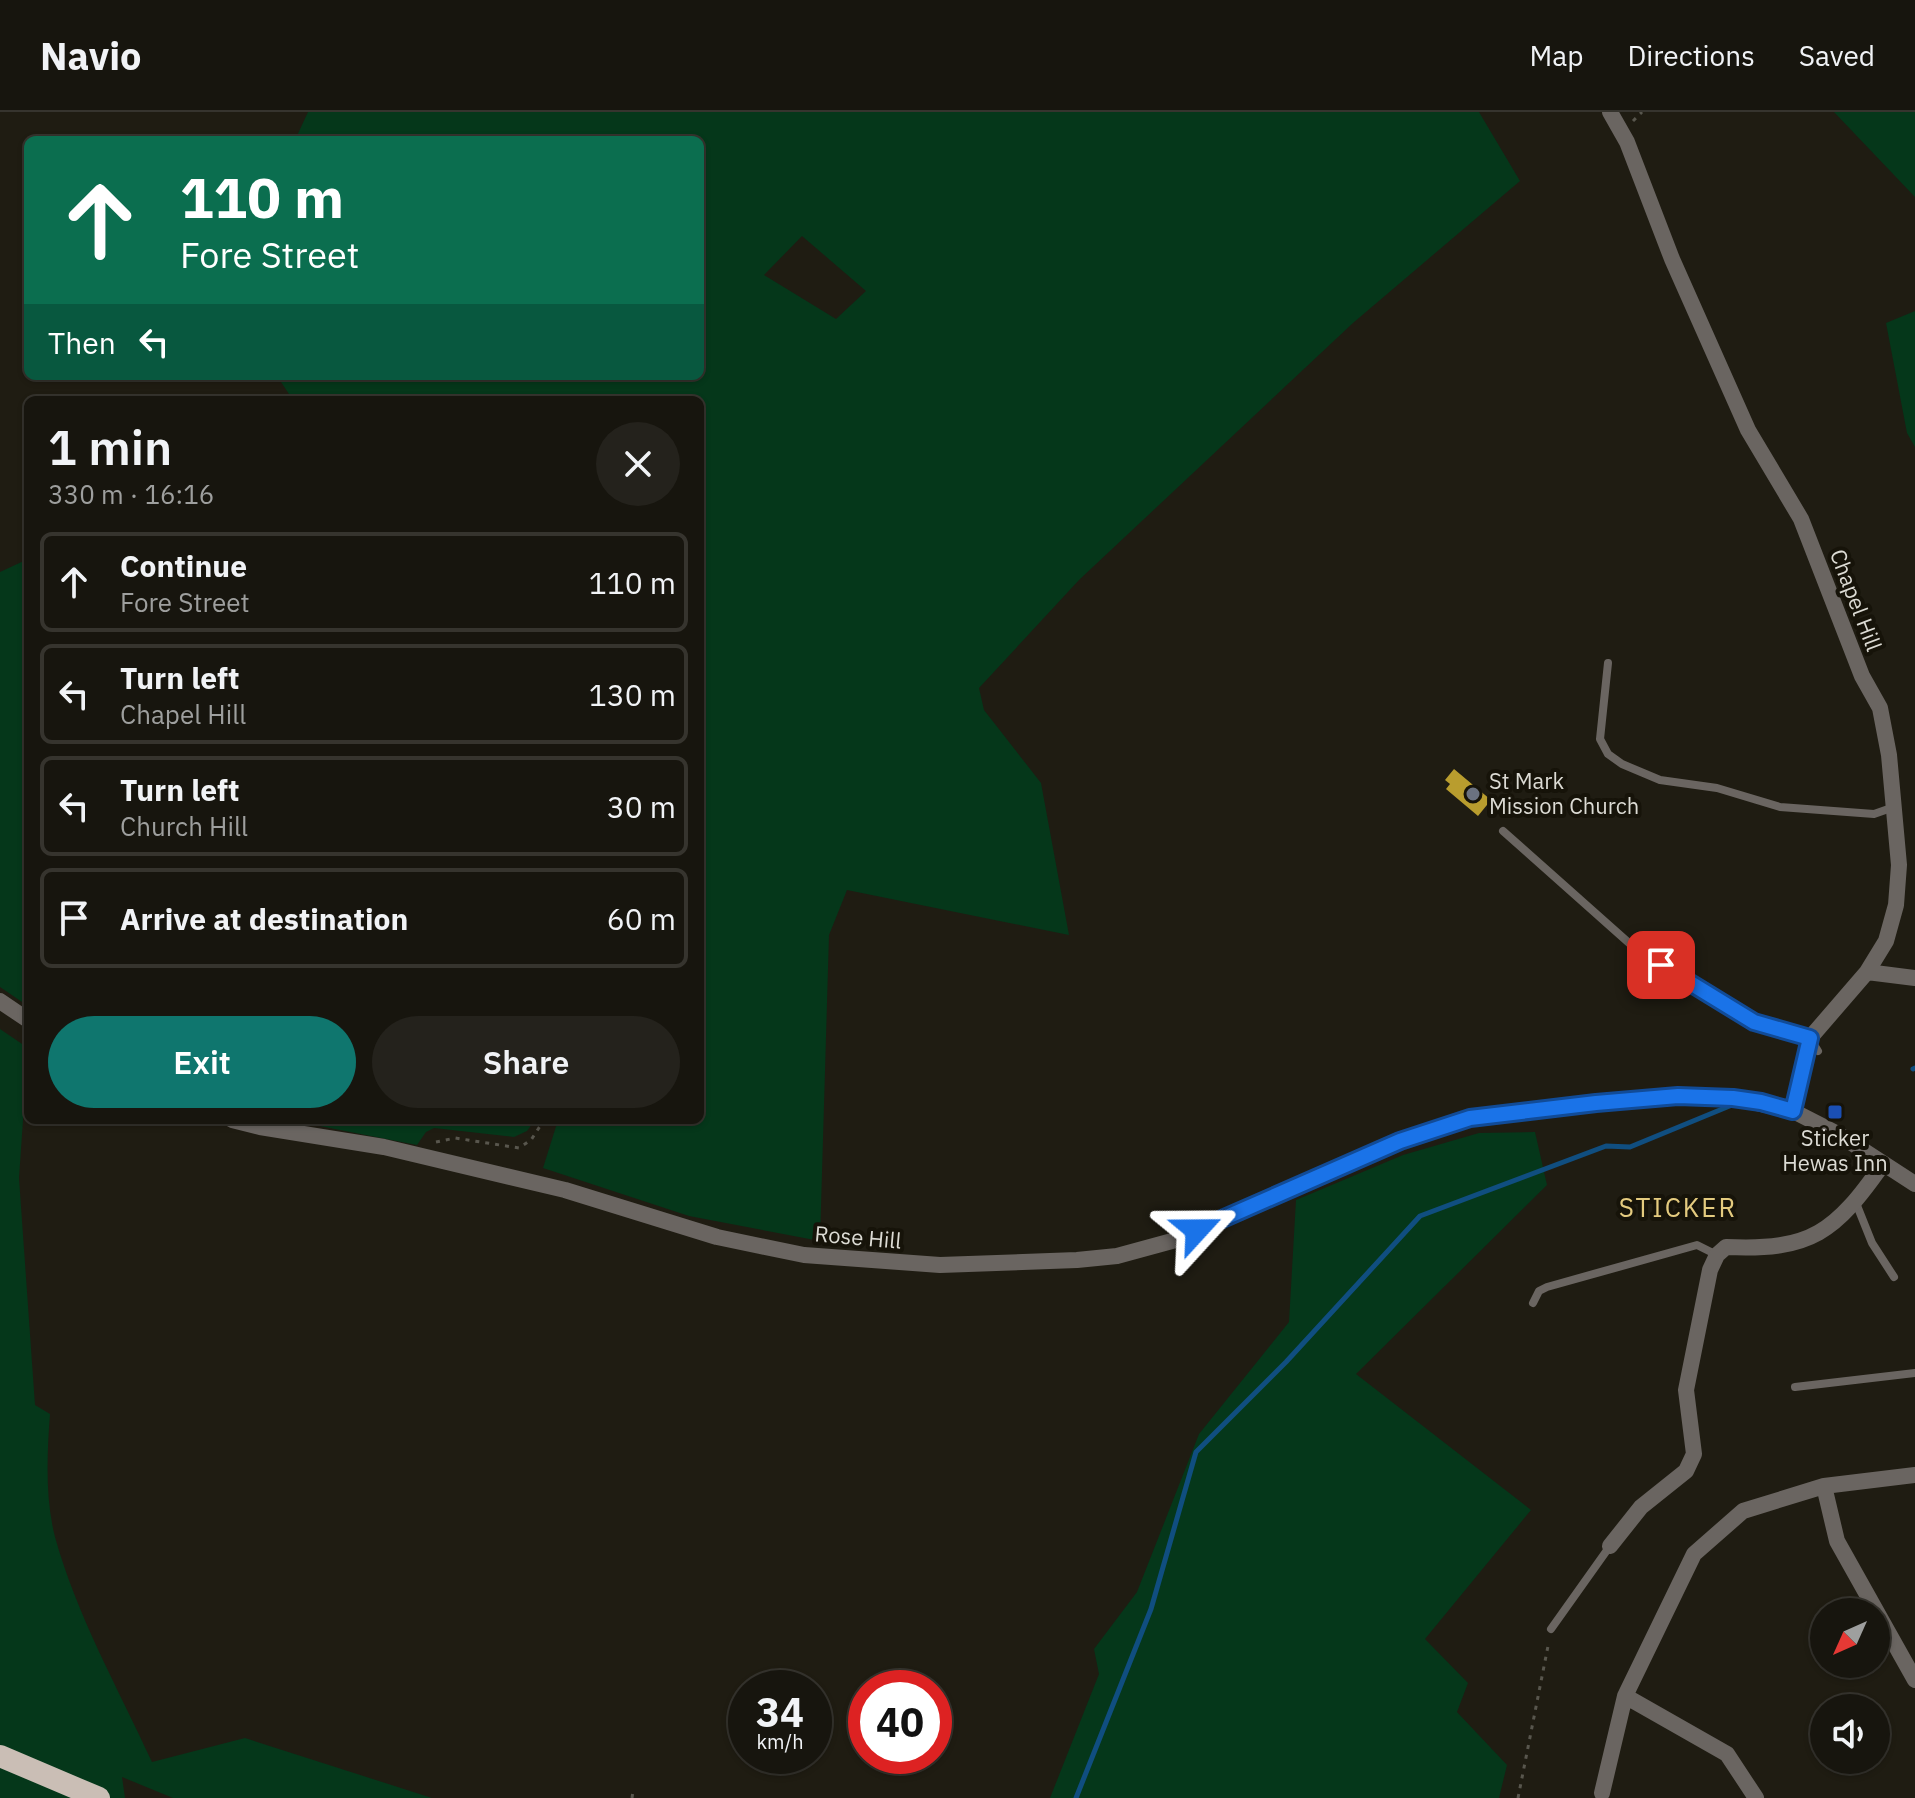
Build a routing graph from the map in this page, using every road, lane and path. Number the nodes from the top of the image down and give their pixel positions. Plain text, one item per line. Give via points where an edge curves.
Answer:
1 (1610, 112) edge
2 (1608, 663) dead end
3 (1895, 807) junction
4 (1503, 831) dead end
5 (1867, 972) junction
6 (1915, 978) edge
7 (0, 1001) edge
8 (24, 1017) edge
9 (1814, 1044) junction
10 (1793, 1108) junction
11 (248, 1124) edge
12 (541, 1124) edge
13 (423, 1157) junction
14 (1883, 1164) junction
15 (1915, 1184) edge
16 (1856, 1203) junction
17 (1717, 1255) junction
18 (1894, 1277) dead end
19 (1533, 1303) dead end
20 (1915, 1373) edge
21 (1795, 1387) dead end
22 (1915, 1475) edge
23 (1824, 1486) junction
24 (1610, 1546) joint
25 (1551, 1629) joint
26 (1915, 1680) edge
27 (1625, 1696) junction
28 (0, 1756) edge
29 (633, 1791) dead end
30 (1602, 1793) dead end
31 (99, 1798) edge
32 (632, 1798) edge
33 (1518, 1798) edge
34 (1756, 1798) edge

1 - 3 street, Chapel Hill via 1748,430 1801,519 1862,676 1880,708
2 - 3 lane via 1600,739 1622,764 1660,780 1717,788 1780,807 1874,814
3 - 5 street, Chapel Hill via 1896,905 1886,941
4 - 9 lane via 1638,951 1754,1022
5 - 6 street
5 - 9 street, Chapel Hill
7 - 8 street
9 - 10 street, Chapel Hill
10 - 13 street, Rose Hill via 1733,1098 1668,1097 1470,1118 1400,1141 1172,1241 1117,1256 940,1265 804,1255 717,1237 565,1190
10 - 14 street, Rose Hill
11 - 13 street, Rose Hill
12 - 13 path via 519,1148 447,1139 438,1140
14 - 15 street, Rose Hill
14 - 16 street
16 - 17 street via 1833,1224 1791,1245 1726,1247
16 - 18 lane via 1872,1243
17 - 19 lane via 1697,1245 1647,1258 1547,1287
17 - 24 street via 1686,1390 1694,1454 1686,1471 1641,1507
20 - 21 lane
22 - 23 street
23 - 26 street via 1837,1541
23 - 27 street via 1743,1511 1694,1554
24 - 25 lane
25 - 33 path
27 - 30 street
27 - 34 street via 1727,1754
28 - 31 highway
29 - 32 path

